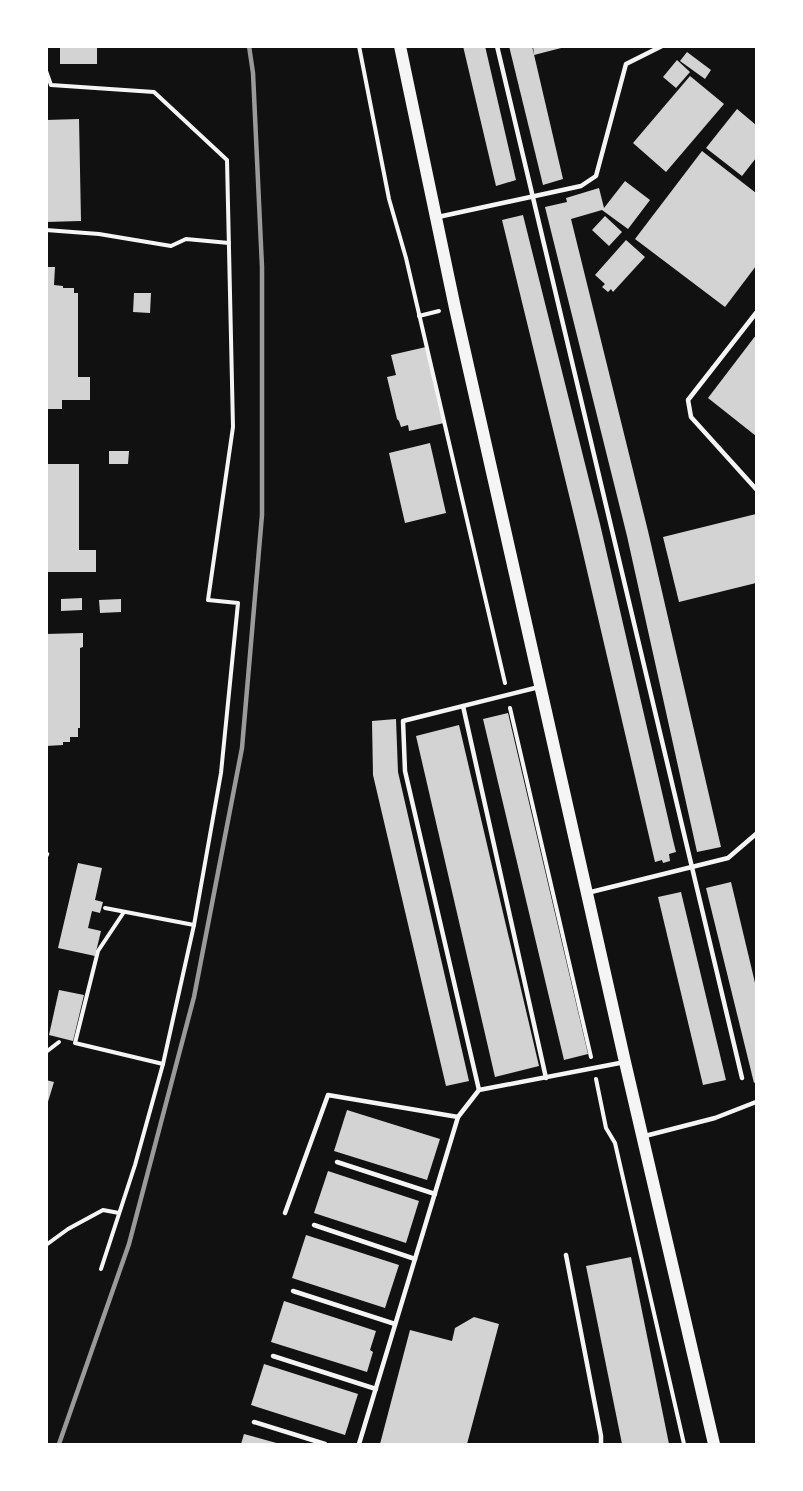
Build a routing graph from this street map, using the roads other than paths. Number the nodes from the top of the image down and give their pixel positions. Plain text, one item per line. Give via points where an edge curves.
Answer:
1 (400, 46) edge
2 (497, 46) edge
3 (662, 46) edge
4 (533, 196) junction
5 (436, 217) junction
6 (756, 313) edge
7 (756, 489) edge
8 (541, 687) junction
9 (463, 706) junction
10 (756, 834) edge
11 (692, 867) junction
12 (587, 892) junction
13 (625, 1062) junction
14 (546, 1078) junction
15 (742, 1078) dead end
16 (479, 1090) junction
17 (756, 1102) edge
18 (458, 1117) junction
19 (642, 1137) junction
20 (337, 1162) dead end
21 (435, 1194) junction
22 (285, 1213) dead end
23 (314, 1225) dead end
24 (566, 1255) dead end
25 (415, 1259) junction
26 (293, 1291) dead end
27 (395, 1324) junction
28 (273, 1356) dead end
29 (376, 1389) junction
30 (254, 1422) dead end
31 (325, 1444) edge
32 (359, 1444) edge
33 (601, 1444) edge
34 (714, 1444) edge

1 - 5 main road
2 - 4 lane
3 - 4 lane via 626,64 596,176 581,186
4 - 5 lane
4 - 11 lane
5 - 8 main road
6 - 7 lane via 688,400 691,417
8 - 9 lane
8 - 12 main road
9 - 14 lane
9 - 16 lane via 403,721 405,771
10 - 11 lane via 728,858
11 - 12 lane
11 - 15 lane
12 - 13 main road
13 - 14 lane
13 - 19 main road
14 - 16 lane
16 - 18 lane
17 - 19 lane via 715,1118
18 - 21 lane
18 - 22 lane via 328,1095
19 - 34 main road
20 - 21 lane
21 - 25 lane
23 - 25 lane
24 - 33 lane
25 - 27 lane
26 - 27 lane
27 - 29 lane
28 - 29 lane
29 - 32 lane
30 - 31 lane

